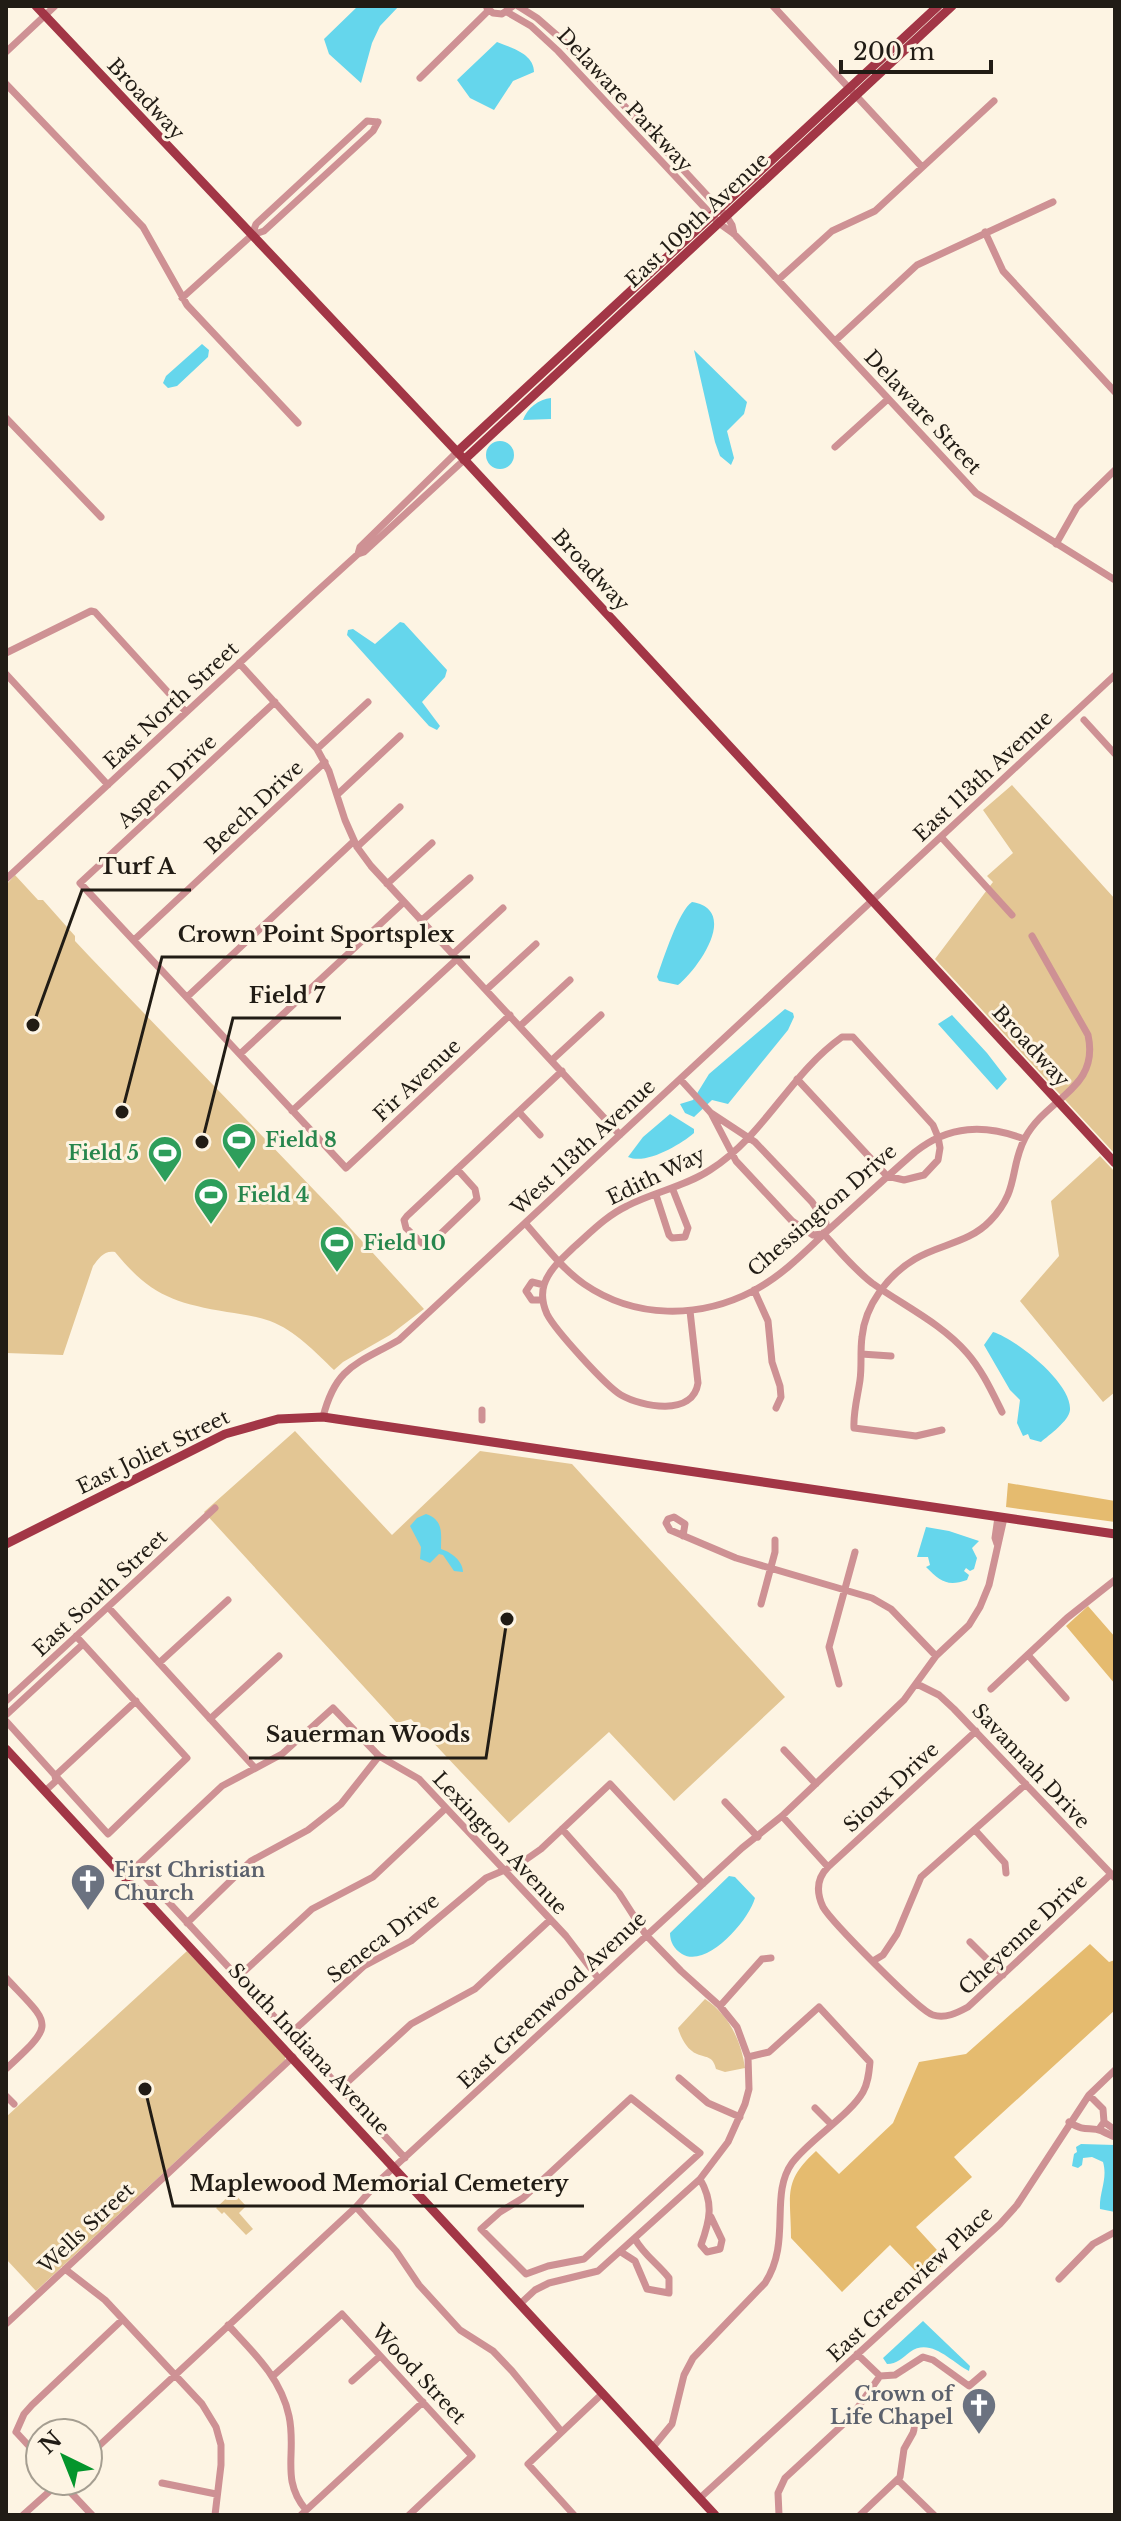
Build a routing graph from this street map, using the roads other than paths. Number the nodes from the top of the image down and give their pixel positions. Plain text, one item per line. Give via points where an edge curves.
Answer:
1 (36, 6) edge
2 (55, 6) edge
3 (773, 6) edge
4 (938, 6) edge
5 (952, 6) edge
6 (488, 8) edge
7 (513, 8) edge
8 (45, 15) junction
9 (6, 52) edge
10 (420, 78) dead end
11 (6, 84) edge
12 (852, 93) junction
13 (994, 101) dead end
14 (922, 167) junction
15 (1053, 202) dead end
16 (720, 217) junction
17 (985, 232) junction
18 (252, 235) junction
19 (778, 280) junction
20 (182, 298) junction
21 (835, 341) junction
22 (1115, 392) edge
23 (888, 399) junction
24 (8, 423) edge
25 (298, 423) dead end
26 (835, 447) dead end
27 (461, 456) junction
28 (1115, 470) edge
29 (101, 517) dead end
30 (1056, 544) junction
31 (1115, 580) edge
32 (6, 653) edge
33 (239, 663) junction
34 (6, 674) edge
35 (1115, 675) edge
36 (275, 702) junction
37 (368, 702) dead end
38 (186, 712) junction
39 (1084, 720) dead end
40 (400, 736) dead end
41 (317, 749) junction
42 (1115, 754) edge
43 (325, 762) junction
44 (108, 785) junction
45 (338, 794) junction
46 (400, 807) dead end
47 (942, 838) junction
48 (432, 843) dead end
49 (356, 844) junction
50 (470, 878) dead end
51 (6, 879) edge
52 (387, 884) junction
53 (873, 900) junction
54 (404, 902) junction
55 (503, 908) dead end
56 (1012, 915) dead end
57 (421, 921) junction
58 (1032, 936) dead end
59 (134, 940) junction
60 (536, 944) dead end
61 (455, 956) junction
62 (570, 980) dead end
63 (486, 990) junction
64 (187, 997) junction
65 (510, 1015) junction
66 (601, 1015) dead end
67 (520, 1026) junction
68 (240, 1054) junction
69 (552, 1060) junction
70 (562, 1071) junction
71 (680, 1079) junction
72 (797, 1079) junction
73 (1058, 1101) junction
74 (708, 1110) junction
75 (292, 1111) junction
76 (519, 1112) junction
77 (540, 1135) dead end
78 (620, 1135) junction
79 (938, 1137) junction
80 (751, 1138) junction
81 (1024, 1139) junction
82 (732, 1155) junction
83 (1115, 1163) edge
84 (457, 1169) junction
85 (887, 1176) junction
86 (673, 1190) junction
87 (656, 1195) junction
88 (525, 1223) junction
89 (824, 1234) junction
90 (559, 1261) junction
91 (544, 1285) junction
92 (882, 1289) junction
93 (754, 1290) junction
94 (543, 1300) junction
95 (690, 1311) junction
96 (861, 1354) junction
97 (891, 1356) dead end
98 (776, 1408) dead end
99 (482, 1410) dead end
100 (1002, 1412) dead end
101 (323, 1417) junction
102 (482, 1420) dead end
103 (942, 1430) dead end
104 (215, 1508) dead end
105 (1001, 1517) junction
106 (1115, 1534) edge
107 (683, 1536) dead end
108 (775, 1540) dead end
109 (6, 1544) edge
110 (855, 1552) dead end
111 (771, 1569) junction
112 (1115, 1580) edge
113 (844, 1589) junction
114 (228, 1600) dead end
115 (761, 1604) dead end
116 (108, 1607) junction
117 (76, 1636) junction
118 (83, 1644) junction
119 (1028, 1655) junction
120 (279, 1656) dead end
121 (936, 1656) junction
122 (159, 1663) junction
123 (839, 1684) dead end
124 (917, 1684) junction
125 (991, 1689) dead end
126 (1066, 1698) dead end
127 (6, 1701) edge
128 (136, 1701) junction
129 (6, 1718) edge
130 (210, 1719) junction
131 (976, 1731) junction
132 (6, 1749) edge
133 (784, 1750) dead end
134 (379, 1756) junction
135 (255, 1768) junction
136 (55, 1776) junction
137 (816, 1784) junction
138 (1026, 1784) junction
139 (42, 1788) junction
140 (725, 1802) dead end
141 (446, 1808) junction
142 (782, 1816) junction
143 (562, 1829) junction
144 (975, 1830) junction
145 (758, 1837) junction
146 (136, 1867) junction
147 (828, 1867) junction
148 (503, 1870) junction
149 (1006, 1873) dead end
150 (1113, 1876) edge
151 (125, 1877) junction
152 (703, 1884) junction
153 (550, 1920) junction
154 (187, 1923) junction
155 (646, 1935) junction
156 (970, 1942) dead end
157 (771, 1958) dead end
158 (873, 1961) junction
159 (1003, 1975) junction
160 (238, 1977) junction
161 (6, 1978) edge
162 (598, 1978) junction
163 (257, 1998) junction
164 (720, 2006) junction
165 (247, 2008) junction
166 (290, 2034) junction
167 (293, 2057) junction
168 (748, 2057) junction
169 (6, 2069) edge
170 (1115, 2070) edge
171 (679, 2078) dead end
172 (341, 2088) junction
173 (1089, 2095) junction
174 (6, 2096) edge
175 (14, 2104) dead end
176 (815, 2108) dead end
177 (740, 2117) junction
178 (1069, 2122) junction
179 (1104, 2122) junction
180 (831, 2124) junction
181 (1099, 2129) junction
182 (1115, 2130) edge
183 (1115, 2137) edge
184 (700, 2153) junction
185 (405, 2158) junction
186 (713, 2163) junction
187 (394, 2167) junction
188 (700, 2179) junction
189 (356, 2207) junction
190 (631, 2217) junction
191 (711, 2217) junction
192 (643, 2231) junction
193 (1115, 2232) edge
194 (635, 2239) junction
195 (621, 2252) junction
196 (65, 2269) junction
197 (1059, 2279) dead end
198 (520, 2304) junction
199 (122, 2320) junction
200 (6, 2324) edge
201 (228, 2325) junction
202 (857, 2354) junction
203 (380, 2356) junction
204 (983, 2374) dead end
205 (175, 2375) junction
206 (273, 2376) junction
207 (880, 2376) junction
208 (352, 2381) dead end
209 (603, 2393) junction
210 (423, 2402) junction
211 (917, 2419) dead end
212 (561, 2431) junction
213 (16, 2432) junction
214 (7, 2434) edge
215 (24, 2441) edge
216 (104, 2441) edge
217 (653, 2447) junction
218 (898, 2480) junction
219 (162, 2483) dead end
220 (216, 2494) junction
221 (43, 2497) edge
222 (76, 2497) edge
223 (700, 2498) junction
224 (304, 2513) edge
225 (23, 2515) edge
226 (92, 2515) edge
227 (215, 2515) edge
228 (409, 2515) edge
229 (574, 2515) edge
230 (715, 2515) edge
231 (779, 2515) edge
232 (860, 2515) edge
233 (934, 2515) edge

1 - 8 main road, Broadway
2 - 8 street
3 - 12 street
4 - 12 main road, East 109th Avenue
5 - 12 main road, East 109th Avenue
6 - 7 street via 497,14
6 - 10 street
7 - 16 street, Delaware Parkway
7 - 16 street, Delaware Parkway via 545,24 568,45
8 - 9 street
8 - 18 main road, Broadway
11 - 20 street via 143,227
12 - 14 street
12 - 16 main road, East 109th Avenue
13 - 14 street
14 - 19 street via 875,211 832,231
15 - 17 street
16 - 19 street, Delaware Street
16 - 27 main road, East 109th Avenue
17 - 21 street via 917,265
17 - 22 street via 1003,271
18 - 18 street via 264,231 378,122 367,121 350,136 256,224
18 - 20 street
18 - 27 main road, Broadway
19 - 21 street, Delaware Street
20 - 25 street
21 - 23 street, Delaware Street
23 - 26 street
23 - 30 street, Delaware Street via 976,493
24 - 29 street
27 - 33 street, East North Street
27 - 53 main road, Broadway
28 - 30 street via 1077,507
30 - 31 street, Delaware Street
32 - 38 street via 95,612
33 - 36 street
33 - 38 street, East North Street
34 - 44 street
35 - 47 street, East 113th Avenue
36 - 41 street
36 - 59 street, Aspen Drive via 80,883
37 - 41 street
38 - 44 street, East North Street
39 - 42 street
40 - 45 street
41 - 43 street
43 - 45 street
43 - 59 street, Beech Drive
44 - 51 street, East North Street
45 - 49 street
46 - 49 street
47 - 53 street, East 113th Avenue
47 - 56 street
48 - 52 street
49 - 52 street
49 - 64 street
50 - 57 street
52 - 54 street
53 - 71 street, West 113th Avenue
53 - 73 main road, Broadway
54 - 57 street
54 - 68 street
55 - 61 street
57 - 61 street
58 - 73 street via 1091,1048 1083,1077
59 - 64 street
60 - 63 street
61 - 63 street
61 - 75 street
62 - 67 street
63 - 65 street
64 - 68 street
65 - 67 street
65 - 75 street, Fir Avenue via 346,1168
66 - 69 street
67 - 69 street
68 - 75 street
69 - 70 street
70 - 76 street
70 - 78 street
71 - 74 street
71 - 78 street, West 113th Avenue
72 - 79 street, Edith Way via 839,1039 853,1037
72 - 80 street, Edith Way
72 - 85 street
73 - 81 street
73 - 83 main road, Broadway
74 - 80 street
74 - 82 street
76 - 77 street
76 - 84 street
78 - 88 street, West 113th Avenue
79 - 81 street, Chessington Drive via 976,1128
79 - 85 street, Chessington Drive
79 - 85 street via 938,1160 929,1172 910,1179
80 - 82 street, Edith Way
80 - 89 street via 812,1202 826,1223
81 - 92 street via 1010,1191 990,1221 972,1235 916,1258
82 - 86 street, Edith Way
82 - 89 street via 792,1221 813,1235
84 - 84 street via 404,1220 424,1245 477,1199
85 - 89 street, Chessington Drive
86 - 87 street, Edith Way
86 - 87 street via 688,1228 681,1239 669,1235
87 - 90 street, Edith Way via 615,1212
88 - 90 street, Chessington Drive
88 - 101 street, West 113th Avenue via 399,1340 345,1371 328,1397
89 - 92 street
89 - 93 street, Chessington Drive
90 - 91 street, Edith Way
90 - 95 street, Chessington Drive via 581,1282 621,1303 653,1311
91 - 94 street, Edith Way
91 - 94 street, Edith Way via 532,1282 526,1291 532,1300
92 - 96 street via 864,1324
92 - 100 street via 966,1352
93 - 95 street, Chessington Drive
93 - 98 street via 768,1321 780,1386
94 - 95 street, Edith Way via 553,1324 615,1390 636,1401 673,1406 691,1400 697,1389
96 - 97 street
96 - 103 street via 854,1428 916,1436
99 - 102 street
101 - 105 main road, East Joliet Street
101 - 109 main road, East Joliet Street via 278,1419 225,1434
104 - 116 street, East South Street
105 - 106 main road, East Joliet Street
105 - 121 street, East Greenwood Avenue via 992,1577 980,1607
107 - 111 street
108 - 111 street
110 - 113 street
111 - 113 street
111 - 115 street
112 - 119 street
113 - 121 street via 891,1609
113 - 123 street via 829,1647
114 - 122 street
116 - 117 street, East South Street
116 - 122 street
117 - 118 street
117 - 127 street, East South Street
118 - 128 street
118 - 129 street
119 - 125 street
119 - 126 street
120 - 130 street
121 - 124 street, East Greenwood Avenue
122 - 130 street
124 - 131 street, Savannah Drive via 939,1695
124 - 137 street, East Greenwood Avenue
128 - 136 street
128 - 136 street via 187,1758 108,1834
129 - 136 street
130 - 135 street
131 - 138 street, Savannah Drive
131 - 147 street, Sioux Drive
132 - 139 main road, South Indiana Avenue
133 - 137 street
134 - 135 street, Lexington Avenue via 333,1708 282,1754
134 - 141 street, Lexington Avenue via 419,1779
134 - 154 street via 332,1812 251,1861
135 - 146 street via 222,1786
136 - 139 street via 56,1781
137 - 142 street, East Greenwood Avenue
138 - 144 street
138 - 150 street, Savannah Drive
139 - 151 main road, South Indiana Avenue
140 - 145 street
141 - 148 street, Lexington Avenue
141 - 160 street via 373,1877 312,1909
142 - 145 street, East Greenwood Avenue
142 - 147 street
143 - 148 street, Seneca Drive via 521,1863
143 - 152 street, Seneca Drive via 610,1784
143 - 155 street via 619,1893
144 - 149 street via 1005,1863
144 - 158 street via 921,1877 897,1934
145 - 152 street, East Greenwood Avenue
146 - 151 street
146 - 154 street
147 - 158 street via 818,1881 824,1908
148 - 153 street, Lexington Avenue
148 - 166 street, Seneca Drive via 466,1892 411,1941 364,1966
150 - 159 street, Cheyenne Drive
151 - 165 main road, South Indiana Avenue
152 - 155 street, East Greenwood Avenue
153 - 162 street, Lexington Avenue
153 - 172 street via 475,1989 411,2024
154 - 160 street
155 - 162 street, East Greenwood Avenue
155 - 164 street
156 - 159 street
157 - 164 street via 762,1959
158 - 159 street, Cheyenne Drive via 932,2015 955,2014 968,2007
160 - 163 street
161 - 169 street via 41,2016 43,2027 39,2039
162 - 185 street, East Greenwood Avenue
163 - 165 street
163 - 166 street
164 - 168 street via 737,2027
165 - 167 main road, South Indiana Avenue
166 - 172 street
167 - 187 main road, South Indiana Avenue
167 - 196 street, Wells Street
168 - 177 street via 749,2089
168 - 180 street via 769,2052 819,2007 870,2062 862,2095
170 - 173 street, East Greenview Place
171 - 177 street via 708,2103
172 - 185 street
173 - 178 street, East Greenview Place
173 - 179 street via 1103,2109
174 - 175 street
176 - 180 street
177 - 186 street
178 - 181 street via 1088,2131
178 - 202 street, East Greenview Place via 1000,2224
179 - 181 street
179 - 182 street
180 - 217 street via 792,2163 782,2182 774,2269 693,2358 672,2424
181 - 183 street
184 - 186 street
184 - 190 street
184 - 190 street via 631,2098 523,2198 481,2229 526,2274 584,2259
185 - 187 street, East Greenwood Avenue
186 - 188 street
187 - 189 street, East Greenwood Avenue
187 - 198 main road, South Indiana Avenue
188 - 191 street via 708,2192
188 - 192 street
189 - 201 street, East Greenwood Avenue
189 - 212 street via 460,2330 503,2361
190 - 192 street
191 - 191 street via 722,2240 720,2249 707,2252 701,2245
192 - 194 street
193 - 197 street via 1093,2244
194 - 195 street
194 - 195 street via 669,2278 669,2293 647,2289 635,2261
195 - 198 street via 598,2271 549,2283
196 - 199 street
196 - 200 street, Wells Street
198 - 209 main road, South Indiana Avenue
199 - 205 street
199 - 213 street via 32,2405
201 - 205 street, East Greenwood Avenue
201 - 206 street
202 - 207 street
202 - 223 street, East Greenview Place
203 - 206 street, Wood Street via 342,2314
203 - 208 street
203 - 210 street, Wood Street
204 - 207 street via 969,2386 923,2357 895,2375
205 - 216 street, East Greenwood Avenue
205 - 220 street via 216,2427 221,2465
206 - 224 street via 289,2413 292,2489
207 - 231 street via 851,2417 785,2478 778,2493
209 - 212 street
209 - 217 main road, South Indiana Avenue
210 - 224 street
210 - 228 street, Wood Street via 472,2456
211 - 218 street
212 - 229 street via 528,2464
213 - 214 street
213 - 215 street
217 - 223 main road, South Indiana Avenue
218 - 232 street
218 - 233 street
219 - 220 street
220 - 227 street
221 - 225 street
222 - 226 street
223 - 230 main road, South Indiana Avenue

